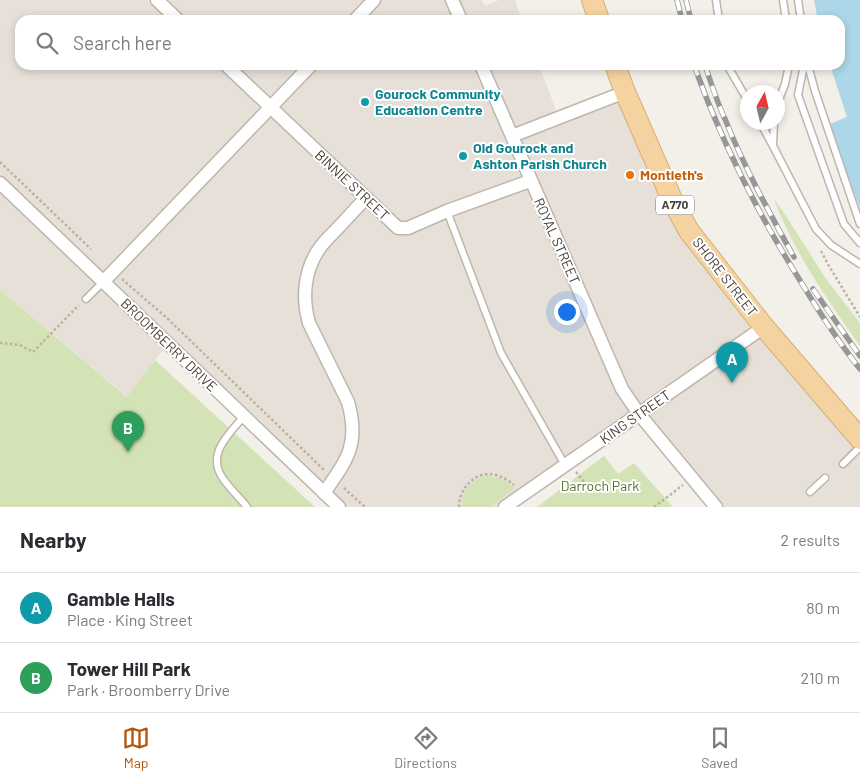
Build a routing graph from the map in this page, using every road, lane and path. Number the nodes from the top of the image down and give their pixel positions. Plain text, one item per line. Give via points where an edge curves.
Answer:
1 (158, 0) edge
2 (374, 0) edge
3 (452, 0) edge
4 (592, 0) edge
5 (716, 0) edge
6 (783, 0) edge
7 (798, 0) edge
8 (173, 15) edge
9 (359, 15) edge
10 (459, 15) edge
11 (597, 15) edge
12 (718, 15) edge
13 (785, 15) edge
14 (800, 15) edge
15 (231, 70) edge
16 (306, 70) edge
17 (483, 70) edge
18 (617, 70) edge
19 (730, 70) edge
20 (788, 70) edge
21 (805, 70) edge
22 (808, 70) edge
23 (785, 85) edge
24 (740, 87) edge
25 (625, 92) junction
26 (270, 108) junction
27 (764, 130) edge
28 (774, 130) edge
29 (512, 136) junction
30 (773, 146) junction
31 (0, 162) edge
32 (530, 181) junction
33 (0, 183) edge
34 (366, 198) junction
35 (447, 211) junction
36 (860, 224) edge
37 (860, 243) edge
38 (92, 250) dead end
39 (860, 264) edge
40 (114, 271) junction
41 (103, 282) junction
42 (86, 299) dead end
43 (74, 311) dead end
44 (764, 327) junction
45 (0, 343) edge
46 (639, 414) junction
47 (244, 416) junction
48 (860, 439) edge
49 (860, 447) edge
50 (843, 464) dead end
51 (565, 465) junction
52 (334, 478) junction
53 (692, 478) junction
54 (825, 478) dead end
55 (810, 492) dead end
56 (324, 493) junction
57 (526, 493) junction
58 (247, 507) edge
59 (339, 507) edge
60 (365, 507) edge
61 (459, 507) edge
62 (505, 507) edge
63 (654, 507) edge
64 (716, 507) edge

1 - 8 street
2 - 9 street
3 - 10 street
4 - 11 main road
5 - 12 lane
6 - 13 lane
7 - 14 lane
15 - 26 street, BINNIE STREET
16 - 26 street
17 - 29 street, ROYAL STREET
18 - 25 main road, SHORE STREET / A770
19 - 24 lane
20 - 23 lane
21 - 37 lane via 798,95 844,224
22 - 36 lane
25 - 29 street
25 - 44 main road, SHORE STREET / A770 via 689,231
26 - 34 street, BINNIE STREET
26 - 40 street
27 - 30 lane
28 - 30 lane
29 - 32 street, ROYAL STREET
30 - 39 lane via 816,229 831,245
31 - 38 path
32 - 35 street, BINNIE STREET
32 - 46 street, ROYAL STREET via 622,389
33 - 41 street, BROOMBERRY DRIVE
34 - 35 street, BINNIE STREET via 398,228 408,228
34 - 52 street via 320,248 306,284 309,323 352,416 352,442 343,466
35 - 51 lane via 501,353
40 - 41 street
40 - 52 path via 168,318
41 - 42 lane
41 - 47 street, BROOMBERRY DRIVE
43 - 45 path via 33,352
44 - 46 street, KING STREET
44 - 48 main road, SHORE STREET / A770
46 - 51 street, KING STREET
46 - 53 street, ROYAL STREET
47 - 56 street, BROOMBERRY DRIVE
47 - 58 lane via 225,438 216,464 224,480
49 - 50 lane
51 - 57 street, KING STREET
52 - 56 street
52 - 60 path
53 - 63 path
53 - 64 street, ROYAL STREET
54 - 55 lane
56 - 59 street, BROOMBERRY DRIVE
57 - 61 path via 505,478 488,474 473,479 464,489
57 - 62 street, KING STREET

